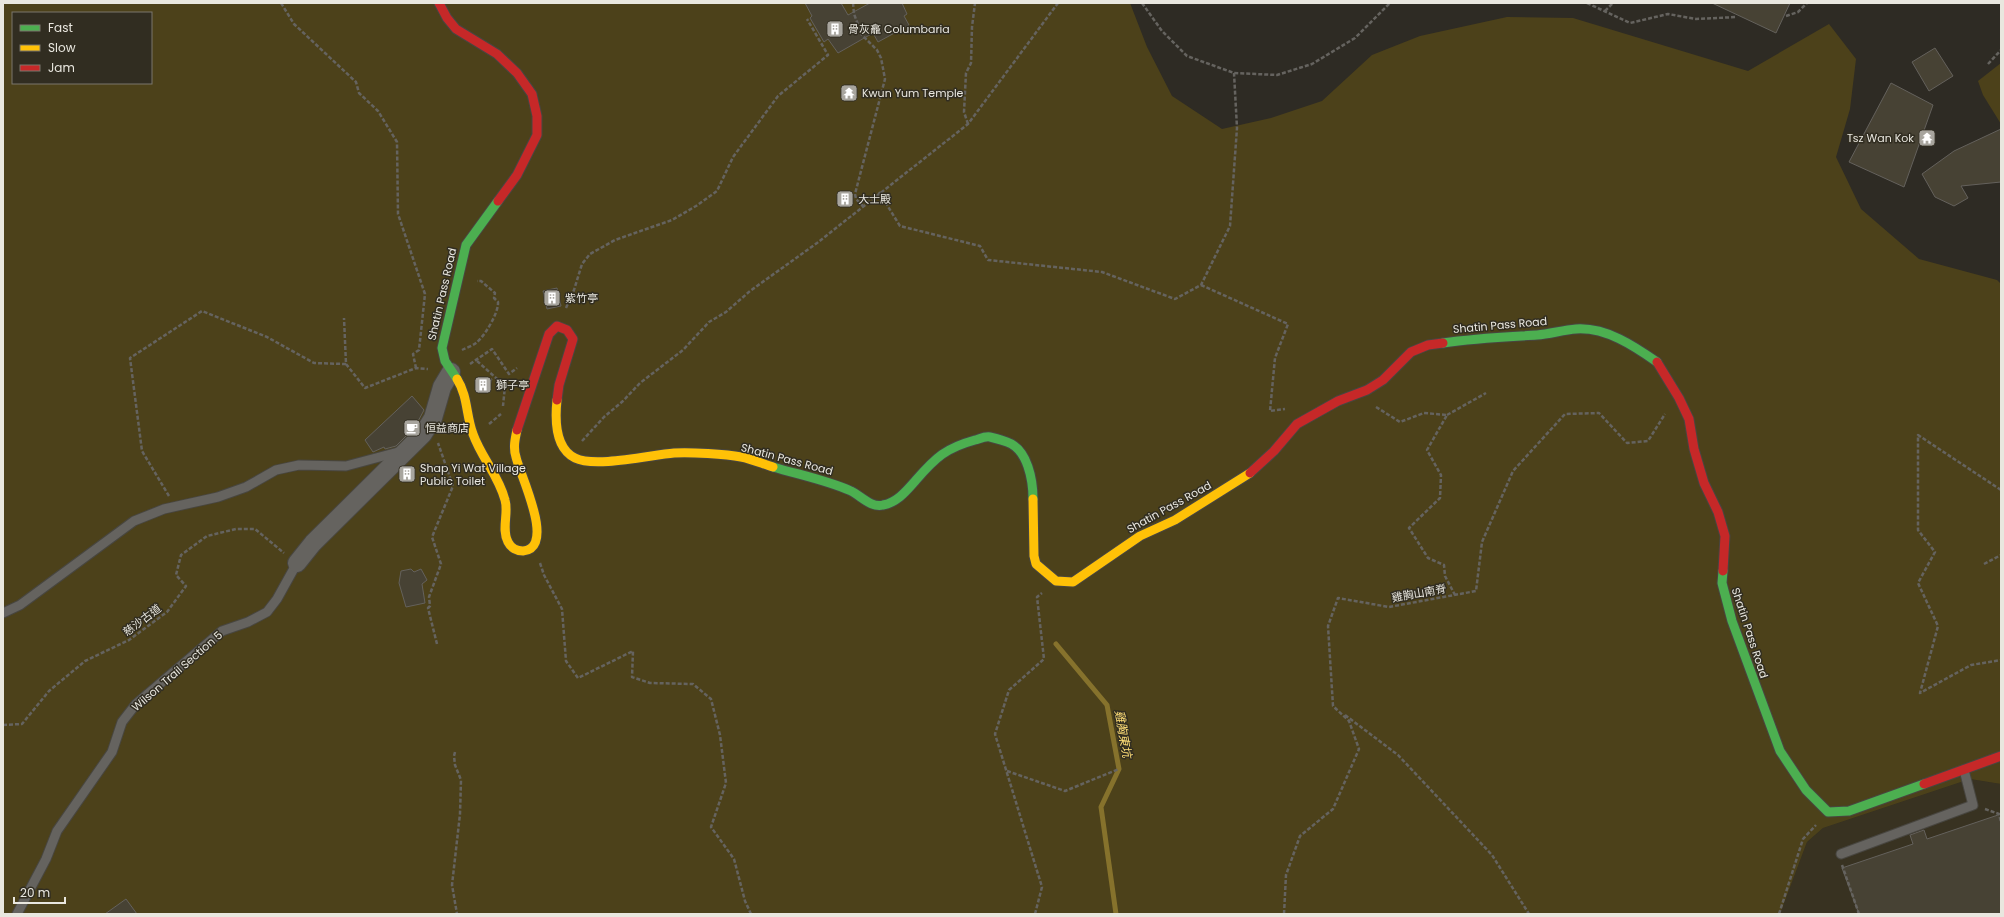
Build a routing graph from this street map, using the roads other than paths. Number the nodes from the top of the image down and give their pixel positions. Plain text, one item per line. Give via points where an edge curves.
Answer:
1 (440, 3) edge
2 (458, 369) junction
3 (407, 450) junction
4 (297, 564) joint
5 (3, 613) edge
6 (2001, 756) edge
7 (1964, 770) junction
8 (1841, 854) road end
9 (17, 914) edge

1 - 2 street, Shatin Pass Road via 456,29 497,54 517,73 532,94 537,116 537,135 517,175 466,245 442,348 445,363
2 - 3 street, Wilson Trail Section 5 via 442,387 423,434
2 - 7 street, Shatin Pass Road via 472,433 497,478 506,505 506,535 509,544 519,550 529,550 538,535 532,502 514,447 546,342 557,326 565,327 571,332 573,339 559,385 555,416 559,439 569,454 585,461 676,453 741,457 818,478 853,492 866,502 882,506 903,495 931,463 954,446 988,436 1010,443 1027,462 1033,491 1036,564 1056,582 1073,582 1140,536 1175,520 1247,476 1297,424 1383,380 1411,352 1428,345 1480,337 1578,329 1599,332 1629,343 1659,364 1689,419 1704,484 1718,512 1725,536 1722,583 1732,621 1780,751 1806,790 1828,812 1849,811
3 - 4 street, Wilson Trail Section 5 via 313,544
3 - 5 lane via 346,466 299,465 276,470 246,487 218,497 164,509 134,521 20,605
4 - 9 lane, Wilson Trail Section 5 via 267,612 222,631 136,704 122,722 112,752 57,831
6 - 7 street
7 - 8 lane via 1973,805

